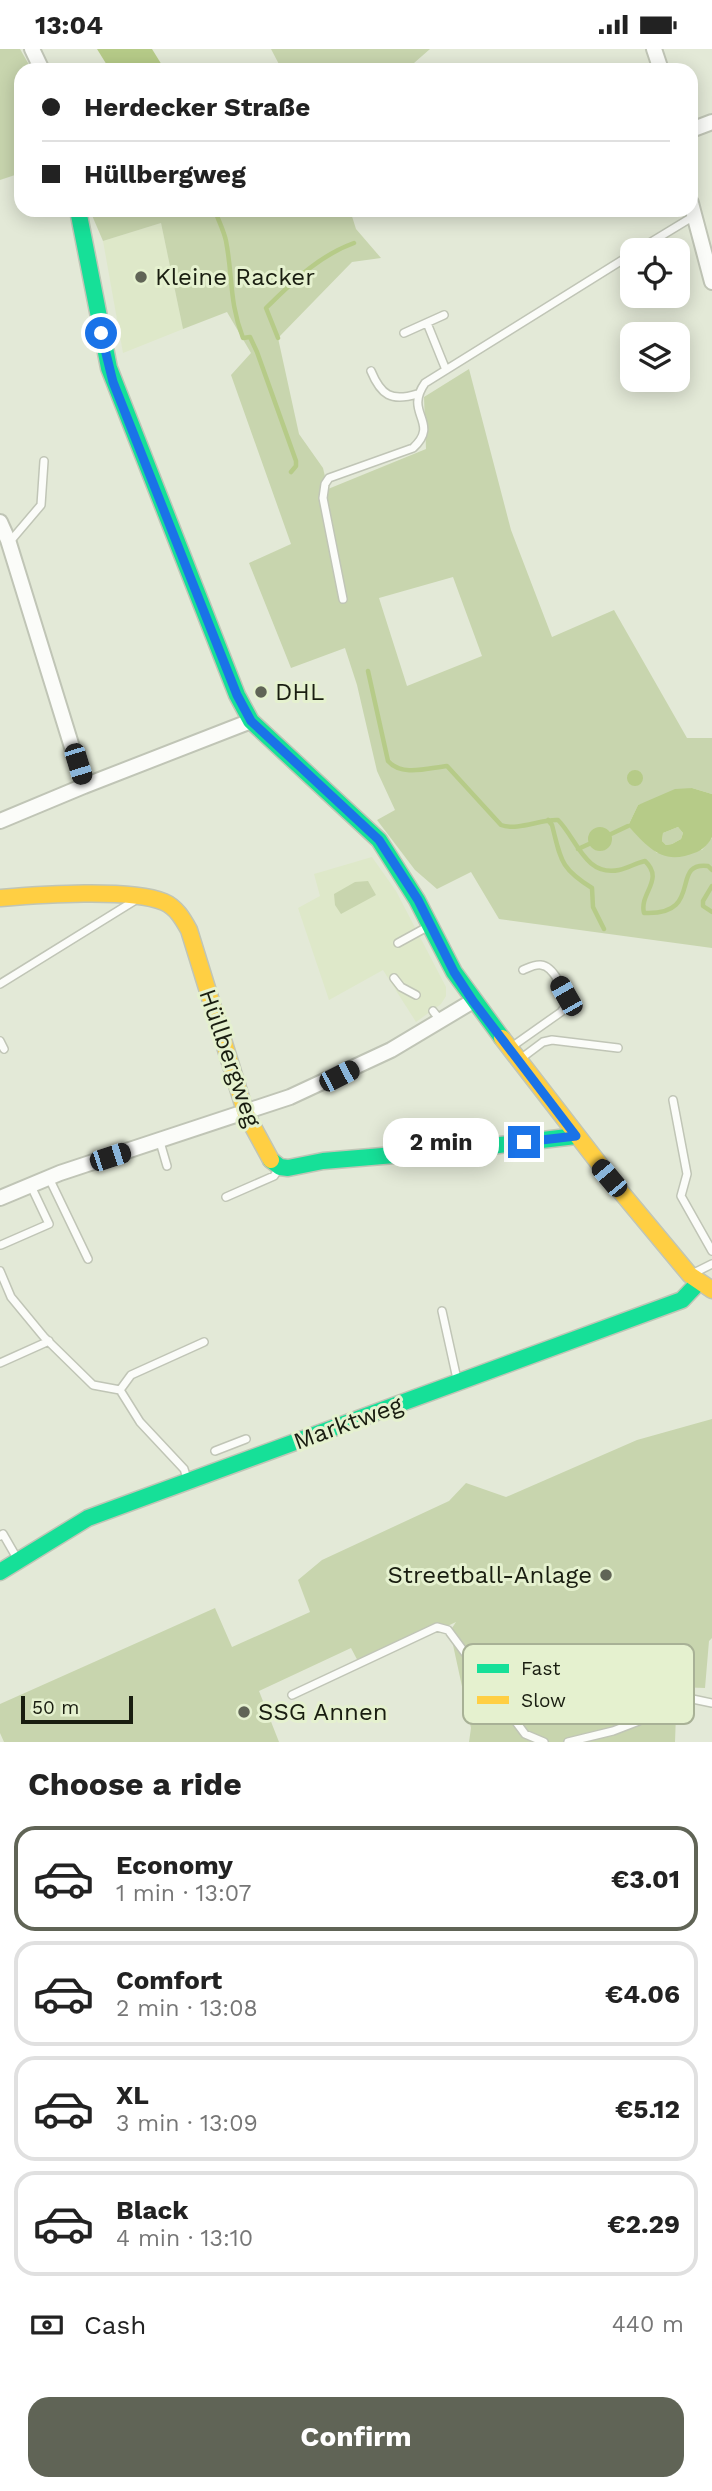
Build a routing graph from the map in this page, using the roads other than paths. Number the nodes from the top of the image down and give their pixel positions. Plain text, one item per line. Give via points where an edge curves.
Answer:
1 (79, 217) edge
2 (682, 217) edge
3 (695, 217) edge
4 (654, 238) edge
5 (620, 261) edge
6 (712, 282) edge
7 (443, 315) dead end
8 (427, 323) junction
9 (404, 333) dead end
10 (371, 370) dead end
11 (446, 370) junction
12 (417, 394) junction
13 (44, 461) dead end
14 (0, 522) edge
15 (8, 540) junction
16 (343, 599) dead end
17 (251, 721) junction
18 (84, 786) junction
19 (0, 821) edge
20 (141, 897) junction
21 (0, 898) edge
22 (430, 926) junction
23 (398, 943) dead end
24 (523, 970) dead end
25 (394, 978) dead end
26 (0, 984) edge
27 (416, 995) dead end
28 (473, 1001) junction
29 (0, 1041) edge
30 (618, 1048) dead end
31 (4, 1049) dead end
32 (510, 1054) junction
33 (674, 1100) dead end
34 (246, 1114) junction
35 (576, 1136) junction
36 (160, 1142) junction
37 (167, 1166) dead end
38 (280, 1167) junction
39 (49, 1178) junction
40 (31, 1186) junction
41 (226, 1197) dead end
42 (0, 1198) edge
43 (1, 1245) edge
44 (712, 1251) edge
45 (88, 1259) dead end
46 (712, 1264) edge
47 (0, 1271) edge
48 (700, 1282) edge
49 (442, 1311) dead end
50 (49, 1341) junction
51 (204, 1342) dead end
52 (0, 1363) edge
53 (458, 1383) junction
54 (120, 1389) junction
55 (246, 1439) dead end
56 (226, 1447) junction
57 (215, 1451) dead end
58 (233, 1465) junction
59 (188, 1482) junction
60 (0, 1536) edge
61 (18, 1560) junction
62 (0, 1572) edge
63 (463, 1651) edge
64 (292, 1695) dead end
65 (694, 1699) edge
66 (712, 1703) edge
67 (517, 1724) edge
68 (631, 1724) edge
69 (544, 1742) edge
70 (568, 1742) edge

1 - 17 street via 113,382
2 - 4 lane
3 - 6 street
5 - 11 lane
7 - 8 lane
8 - 9 lane
8 - 11 lane
10 - 12 lane via 379,388 389,395
11 - 12 lane
12 - 16 lane via 425,429 422,440 413,448 336,474 325,484 325,512
13 - 15 lane via 41,505
14 - 15 street
15 - 18 street
17 - 18 street
17 - 22 street via 379,840
18 - 19 street
20 - 21 street, Hüllbergweg
20 - 26 lane
20 - 34 street, Hüllbergweg via 175,909 189,930
22 - 23 lane
22 - 28 street
24 - 32 lane via 545,966 567,1004
25 - 27 lane
28 - 32 street
28 - 34 street via 437,1016 391,1050 339,1076
29 - 31 lane
30 - 32 lane via 552,1039
32 - 35 street
33 - 44 lane via 687,1174 681,1202
34 - 36 street
34 - 38 street, Hüllbergweg via 266,1154
35 - 38 street
35 - 48 street
36 - 37 lane
36 - 39 street
38 - 41 lane via 274,1176
39 - 40 street
39 - 45 lane
40 - 42 street
40 - 43 lane via 49,1224
46 - 48 lane
47 - 50 lane via 11,1297
48 - 53 street, Marktweg via 682,1300
49 - 53 lane
50 - 52 lane
50 - 54 lane via 93,1385
51 - 54 lane via 131,1375
53 - 58 street, Marktweg
54 - 59 lane via 140,1422 184,1469
55 - 56 lane
56 - 57 lane
56 - 58 lane
58 - 59 street, Marktweg
59 - 61 street, Marktweg via 88,1518
60 - 61 lane via 3,1534
61 - 62 street, Marktweg
63 - 64 lane via 448,1630 437,1627
65 - 66 lane
67 - 69 lane via 524,1734
68 - 70 lane

